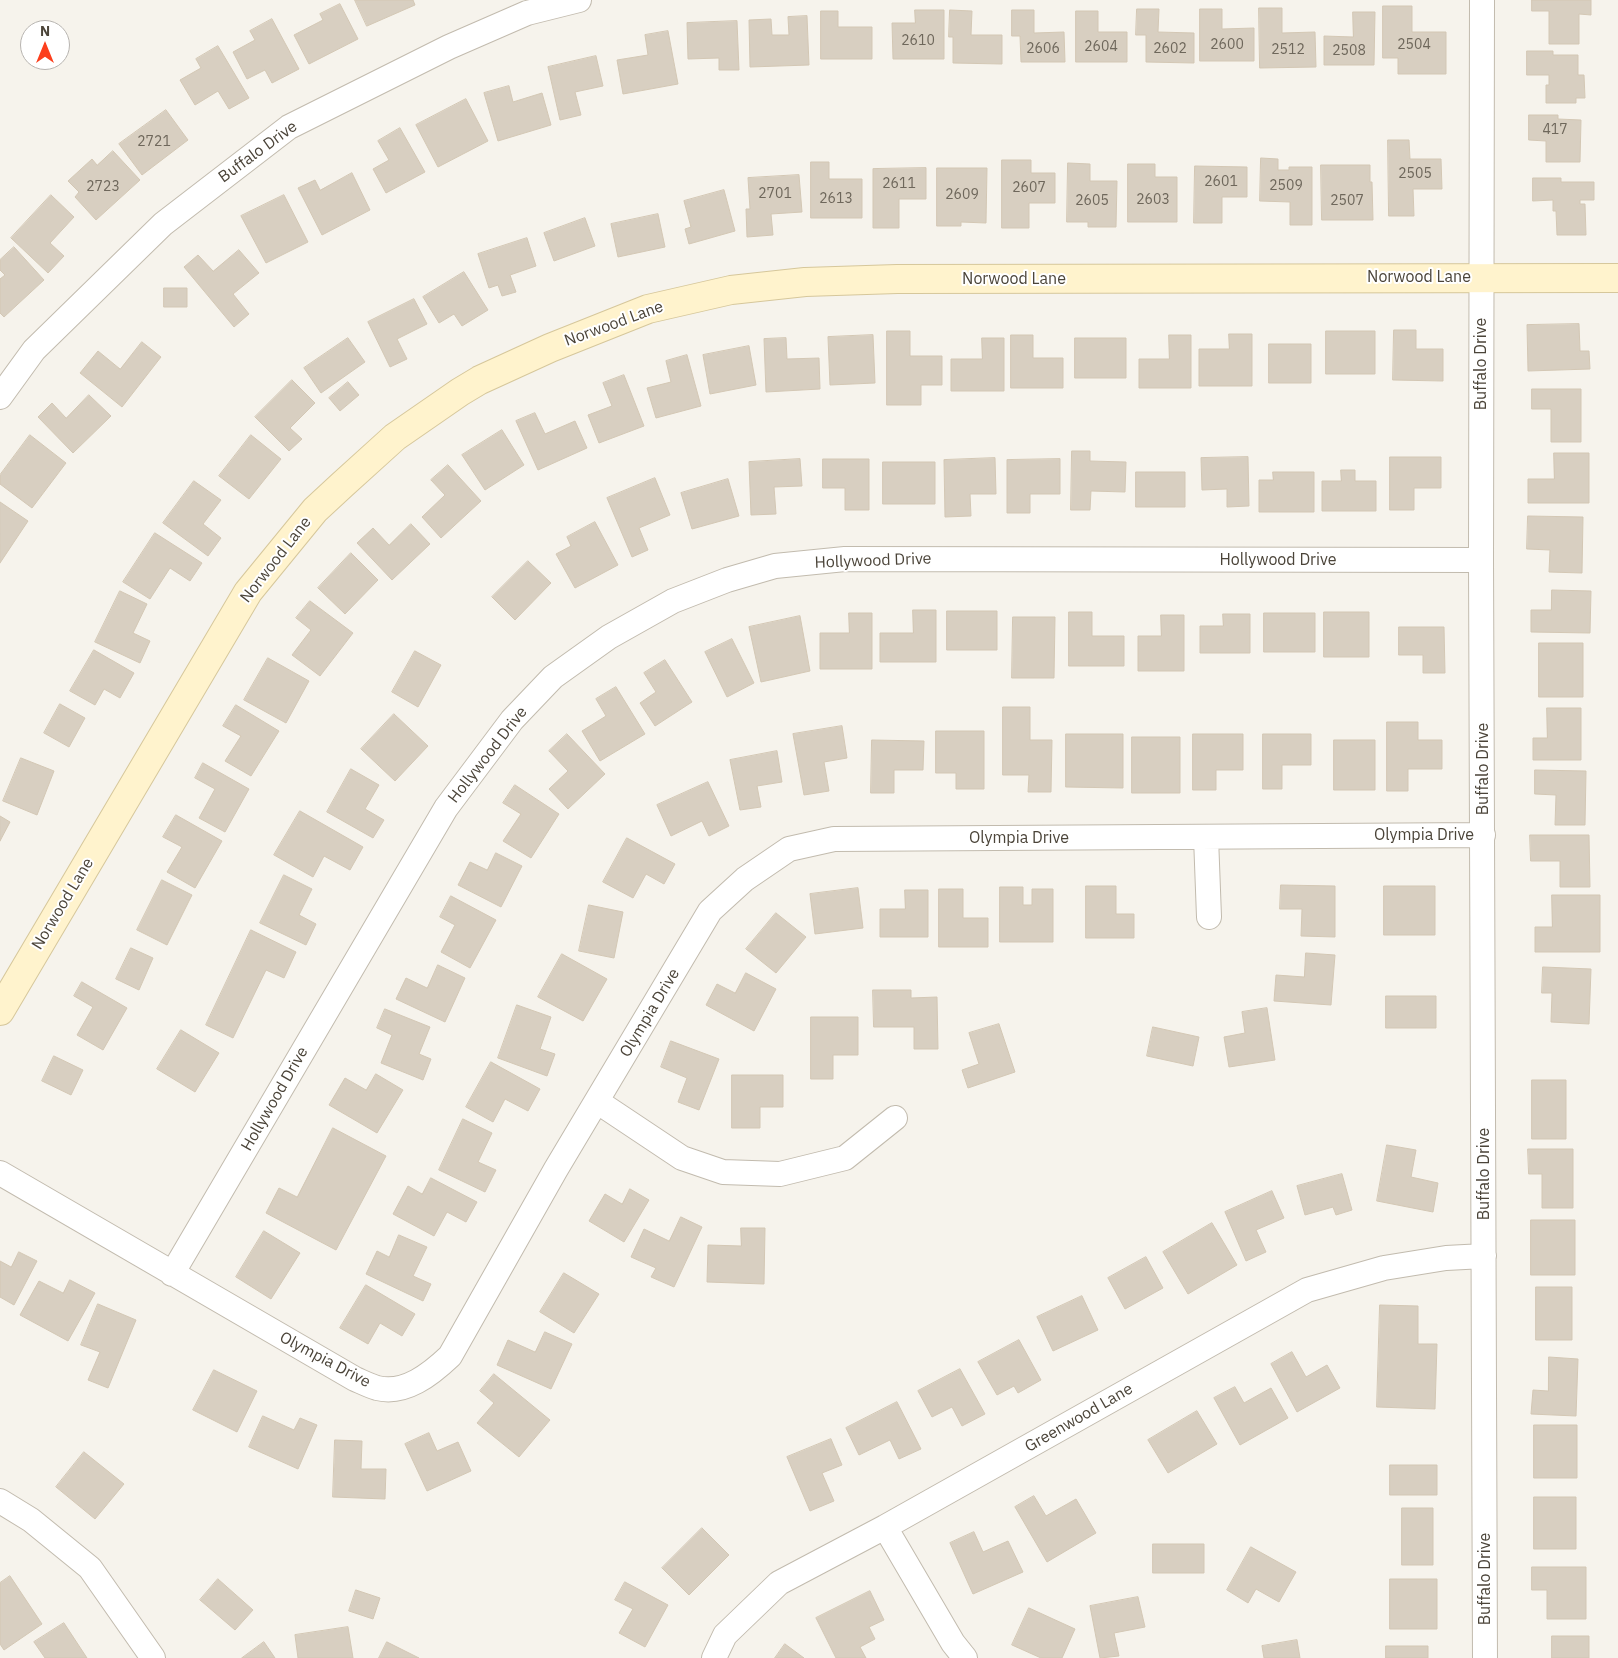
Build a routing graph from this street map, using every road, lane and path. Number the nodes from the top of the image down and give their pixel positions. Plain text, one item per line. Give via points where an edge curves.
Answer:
1 (579, 0) edge
2 (1482, 0) edge
3 (1482, 278) junction
4 (1618, 278) edge
5 (0, 397) edge
6 (1481, 560) junction
7 (1483, 834) junction
8 (1206, 837) junction
9 (1209, 917) dead end
10 (0, 1011) edge
11 (598, 1102) junction
12 (895, 1118) dead end
13 (0, 1174) edge
14 (1484, 1256) junction
15 (172, 1274) junction
16 (0, 1501) edge
17 (885, 1527) junction
18 (153, 1658) edge
19 (714, 1658) edge
20 (965, 1658) edge
21 (1485, 1658) edge

1 - 5 street, Buffalo Drive via 527,14 449,47 288,127 163,224 34,350
2 - 3 street, Buffalo Drive
3 - 4 street, Norwood Lane
3 - 6 street, Buffalo Drive
3 - 10 street, Norwood Lane via 805,282 732,290 648,309 480,380 395,437 315,510 248,592
6 - 7 street, Buffalo Drive
6 - 15 street, Hollywood Drive via 845,559 775,566 727,580 665,606 609,637 553,678 512,720 458,792
7 - 8 street, Olympia Drive
7 - 14 street, Buffalo Drive
8 - 9 street
8 - 11 street, Olympia Drive via 834,839 789,850 745,879 710,912
11 - 12 street via 682,1158 723,1172 780,1174 845,1158
11 - 15 street, Olympia Drive via 556,1169 450,1356 429,1376 400,1388 378,1388 355,1379
13 - 15 street, Olympia Drive
14 - 17 street, Greenwood Lane via 1446,1258 1384,1268 1307,1290
14 - 21 street, Buffalo Drive
16 - 18 street via 31,1520 90,1568
17 - 19 street, Greenwood Lane via 779,1583 725,1635
17 - 20 street

